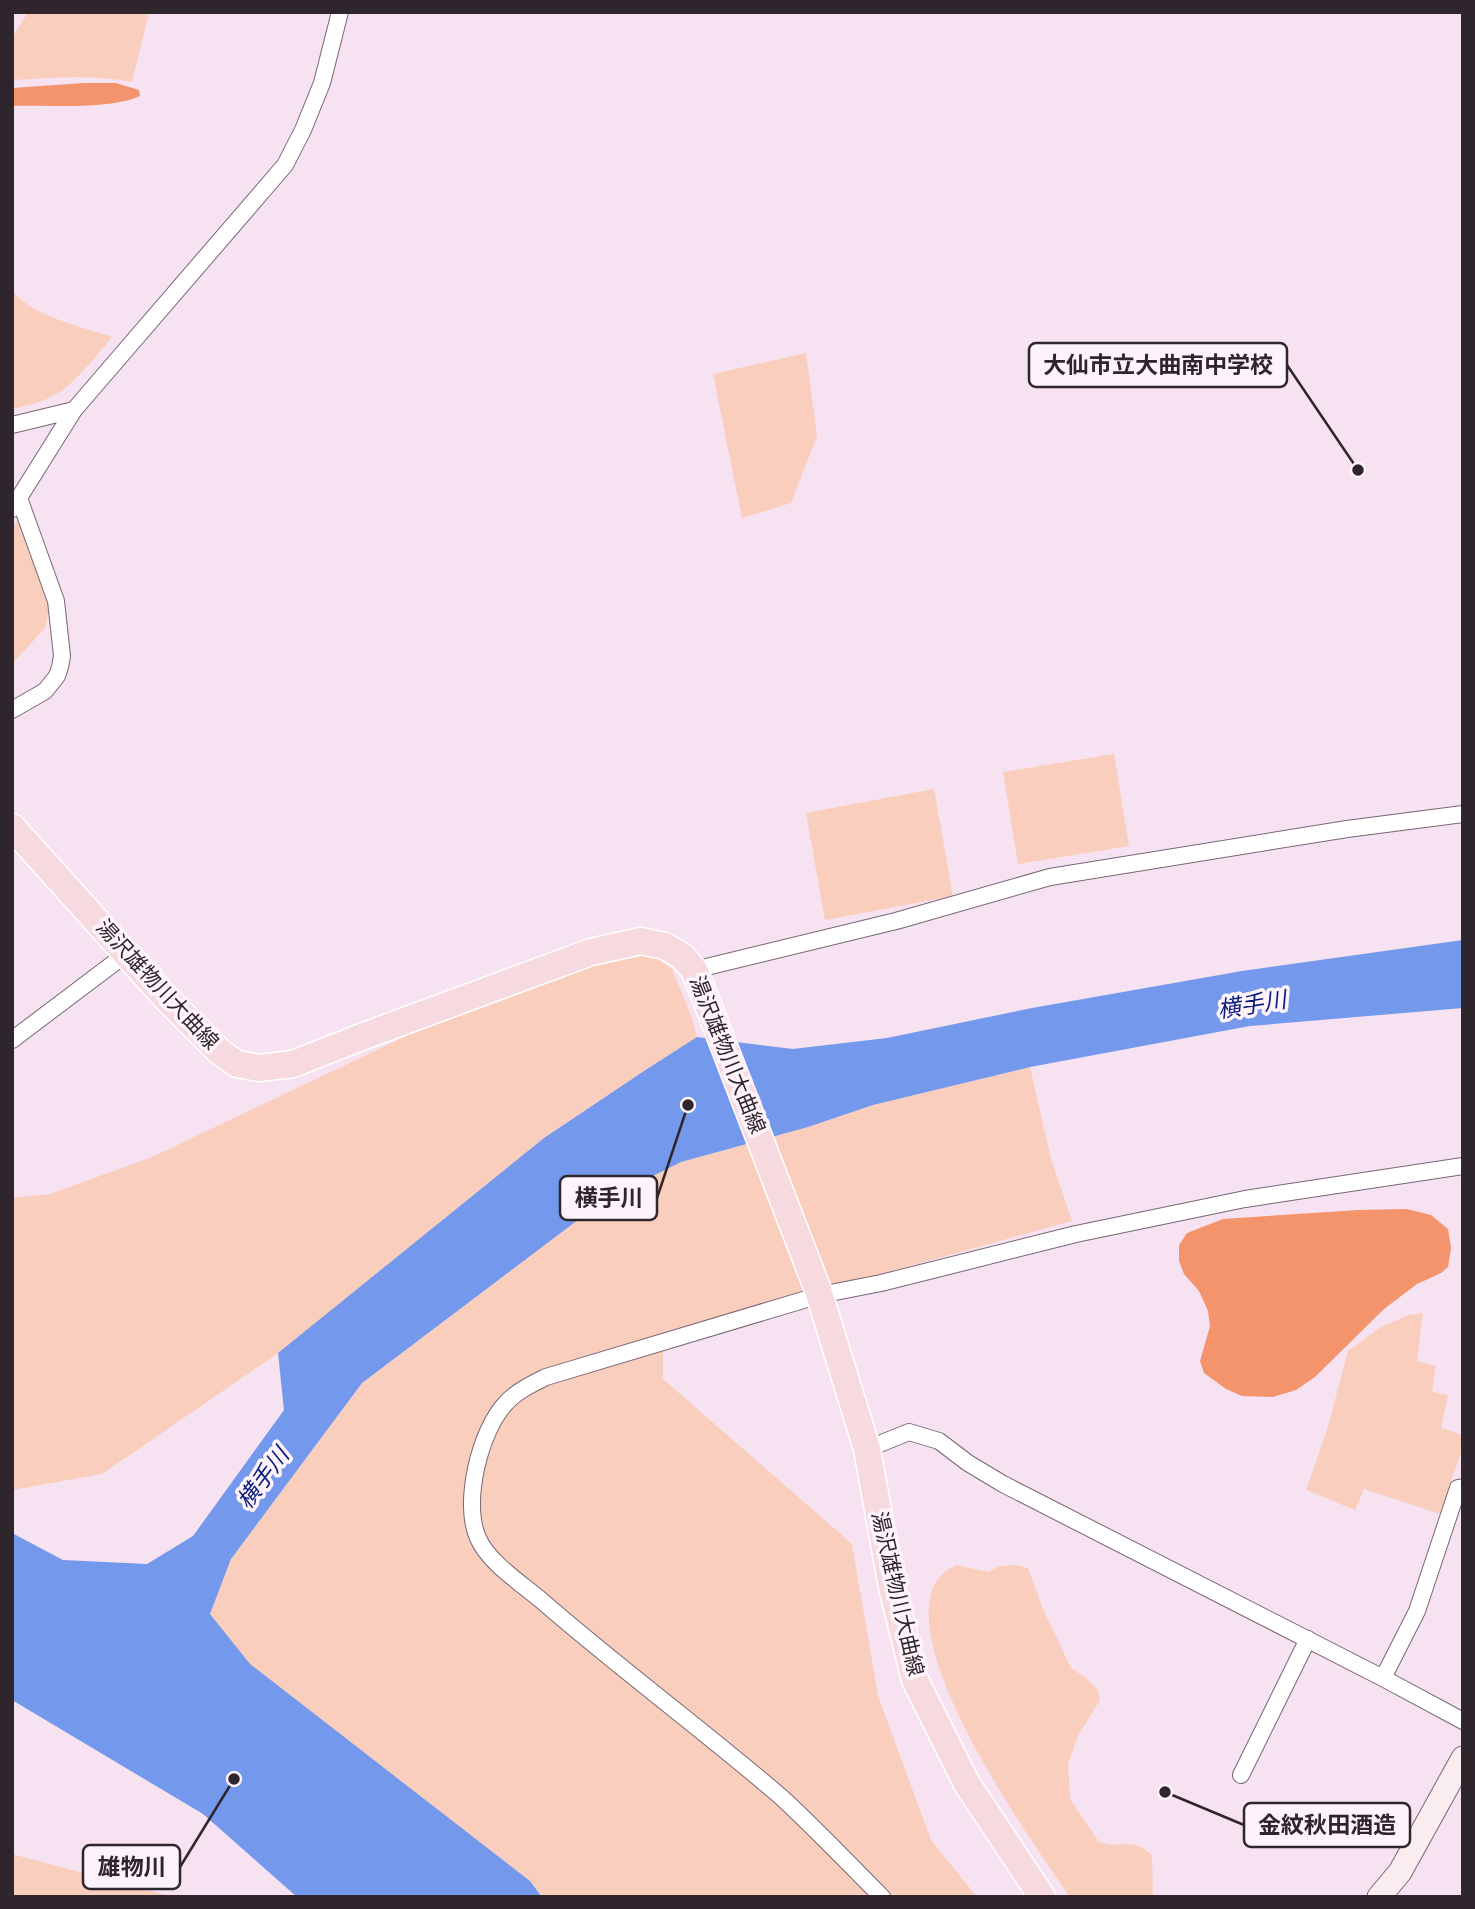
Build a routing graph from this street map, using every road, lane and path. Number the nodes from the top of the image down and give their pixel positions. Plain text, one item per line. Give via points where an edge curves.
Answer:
1 (340, 12) edge
2 (74, 410) junction
3 (12, 425) edge
4 (16, 503) edge
5 (12, 710) edge
6 (1463, 814) edge
7 (12, 827) edge
8 (126, 954) junction
9 (699, 981) junction
10 (12, 1040) edge
11 (1463, 1166) edge
12 (819, 1292) junction
13 (867, 1450) junction
14 (1463, 1487) edge
15 (1308, 1639) junction
16 (1383, 1678) junction
17 (1463, 1721) edge
18 (1463, 1758) edge
19 (1241, 1775) dead end
20 (882, 1897) edge
21 (1042, 1897) edge
22 (1379, 1897) edge

1 - 2 street via 322,83 285,165
2 - 3 street
2 - 4 street
4 - 5 street via 56,601 62,656 57,676 45,691
6 - 9 street via 1051,877
7 - 8 main road, 湯沢雄物川大曲線
8 - 9 main road, 湯沢雄物川大曲線 via 220,1052 237,1064 260,1068 293,1064 591,952 641,941 665,946 682,956
8 - 10 street
9 - 12 main road, 湯沢雄物川大曲線
11 - 12 street via 1244,1199 1076,1234 881,1283
12 - 13 main road, 湯沢雄物川大曲線
12 - 20 street via 523,1388 506,1403 486,1437 477,1461 472,1514 477,1538 489,1555 781,1797
13 - 15 street via 909,1432 939,1441 1003,1484
13 - 21 main road, 湯沢雄物川大曲線 via 892,1587 915,1680 967,1784
14 - 16 street via 1458,1488 1417,1611
15 - 16 street
15 - 19 street
16 - 17 street
18 - 22 main road via 1401,1872

